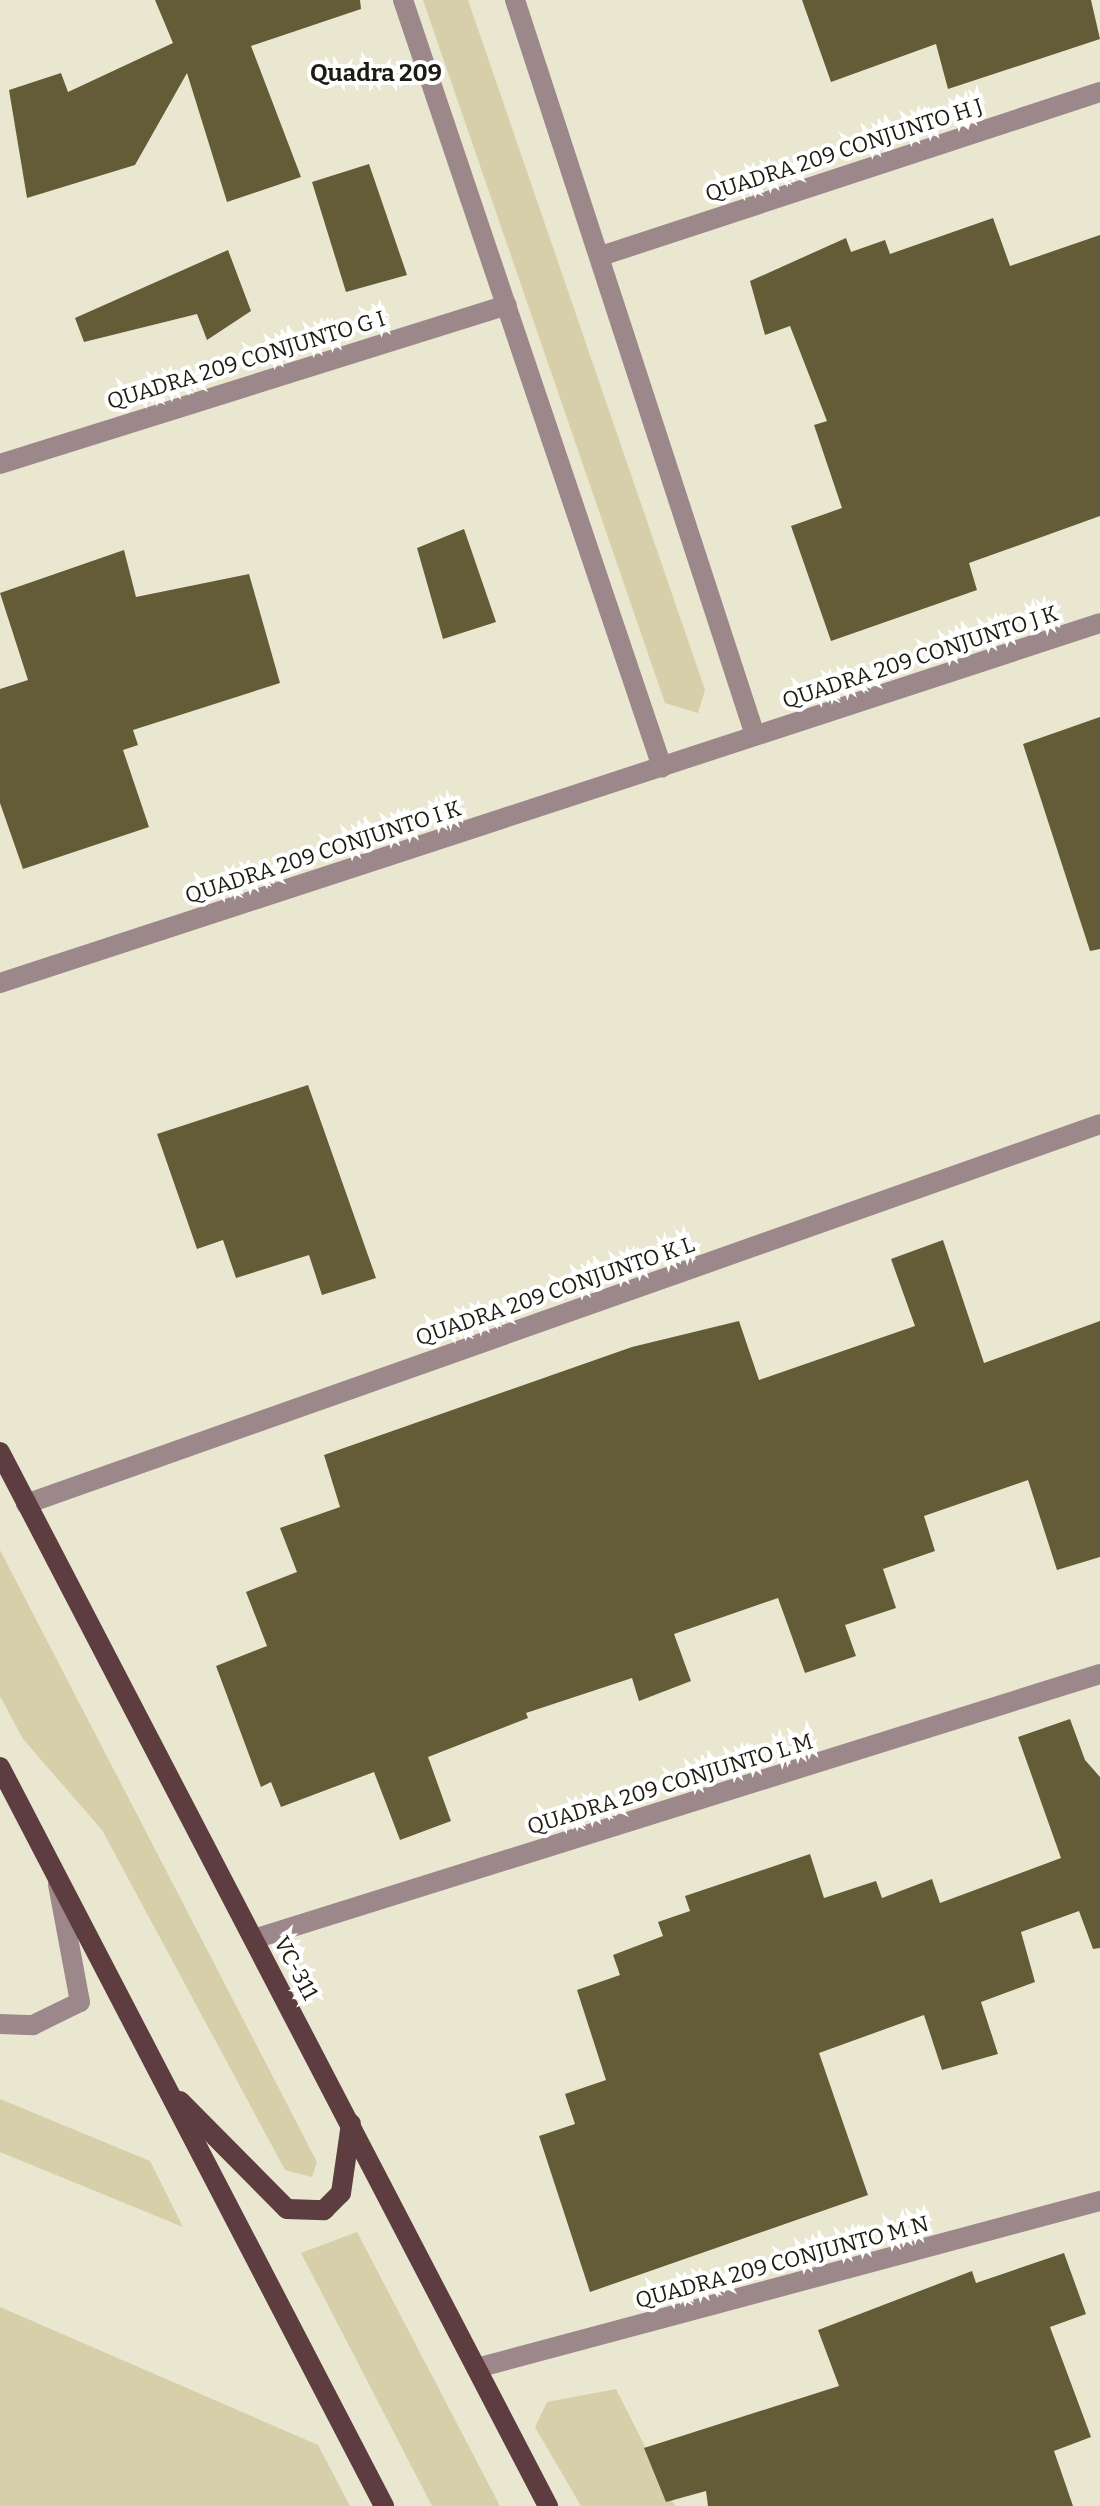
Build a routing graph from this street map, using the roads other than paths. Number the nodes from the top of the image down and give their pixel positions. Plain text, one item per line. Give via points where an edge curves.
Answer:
1 (403, 0) edge
2 (515, 0) edge
3 (1100, 92) edge
4 (604, 255) junction
5 (507, 305) junction
6 (0, 464) edge
7 (1100, 623) edge
8 (755, 735) junction
9 (662, 767) junction
10 (0, 983) edge
11 (1100, 1124) edge
12 (0, 1452) edge
13 (26, 1504) junction
14 (1100, 1674) edge
15 (0, 1767) edge
16 (57, 1876) junction
17 (254, 1939) junction
18 (0, 2024) edge
19 (166, 2087) junction
20 (351, 2124) junction
21 (1100, 2201) edge
22 (477, 2368) junction
23 (384, 2506) edge
24 (548, 2506) edge

1 - 5 street
2 - 4 street
3 - 4 street, QUADRA 209 CONJUNTO H J
4 - 8 street
5 - 6 street, QUADRA 209 CONJUNTO G I
5 - 9 street
7 - 8 street, QUADRA 209 CONJUNTO J K
8 - 9 street, QUADRA 209 CONJUNTO J K
9 - 10 street, QUADRA 209 CONJUNTO I K
11 - 13 street, QUADRA 209 CONJUNTO K L
12 - 13 main road, VC-311
13 - 17 main road, VC-311
14 - 17 street, QUADRA 209 CONJUNTO L M
15 - 16 main road
16 - 18 street via 80,2002 33,2025
16 - 19 main road
17 - 20 main road, VC-311
19 - 20 main road via 287,2209 324,2210 341,2193
19 - 23 main road
20 - 22 main road, VC-311
21 - 22 street, QUADRA 209 CONJUNTO M N
22 - 24 main road, VC-311

